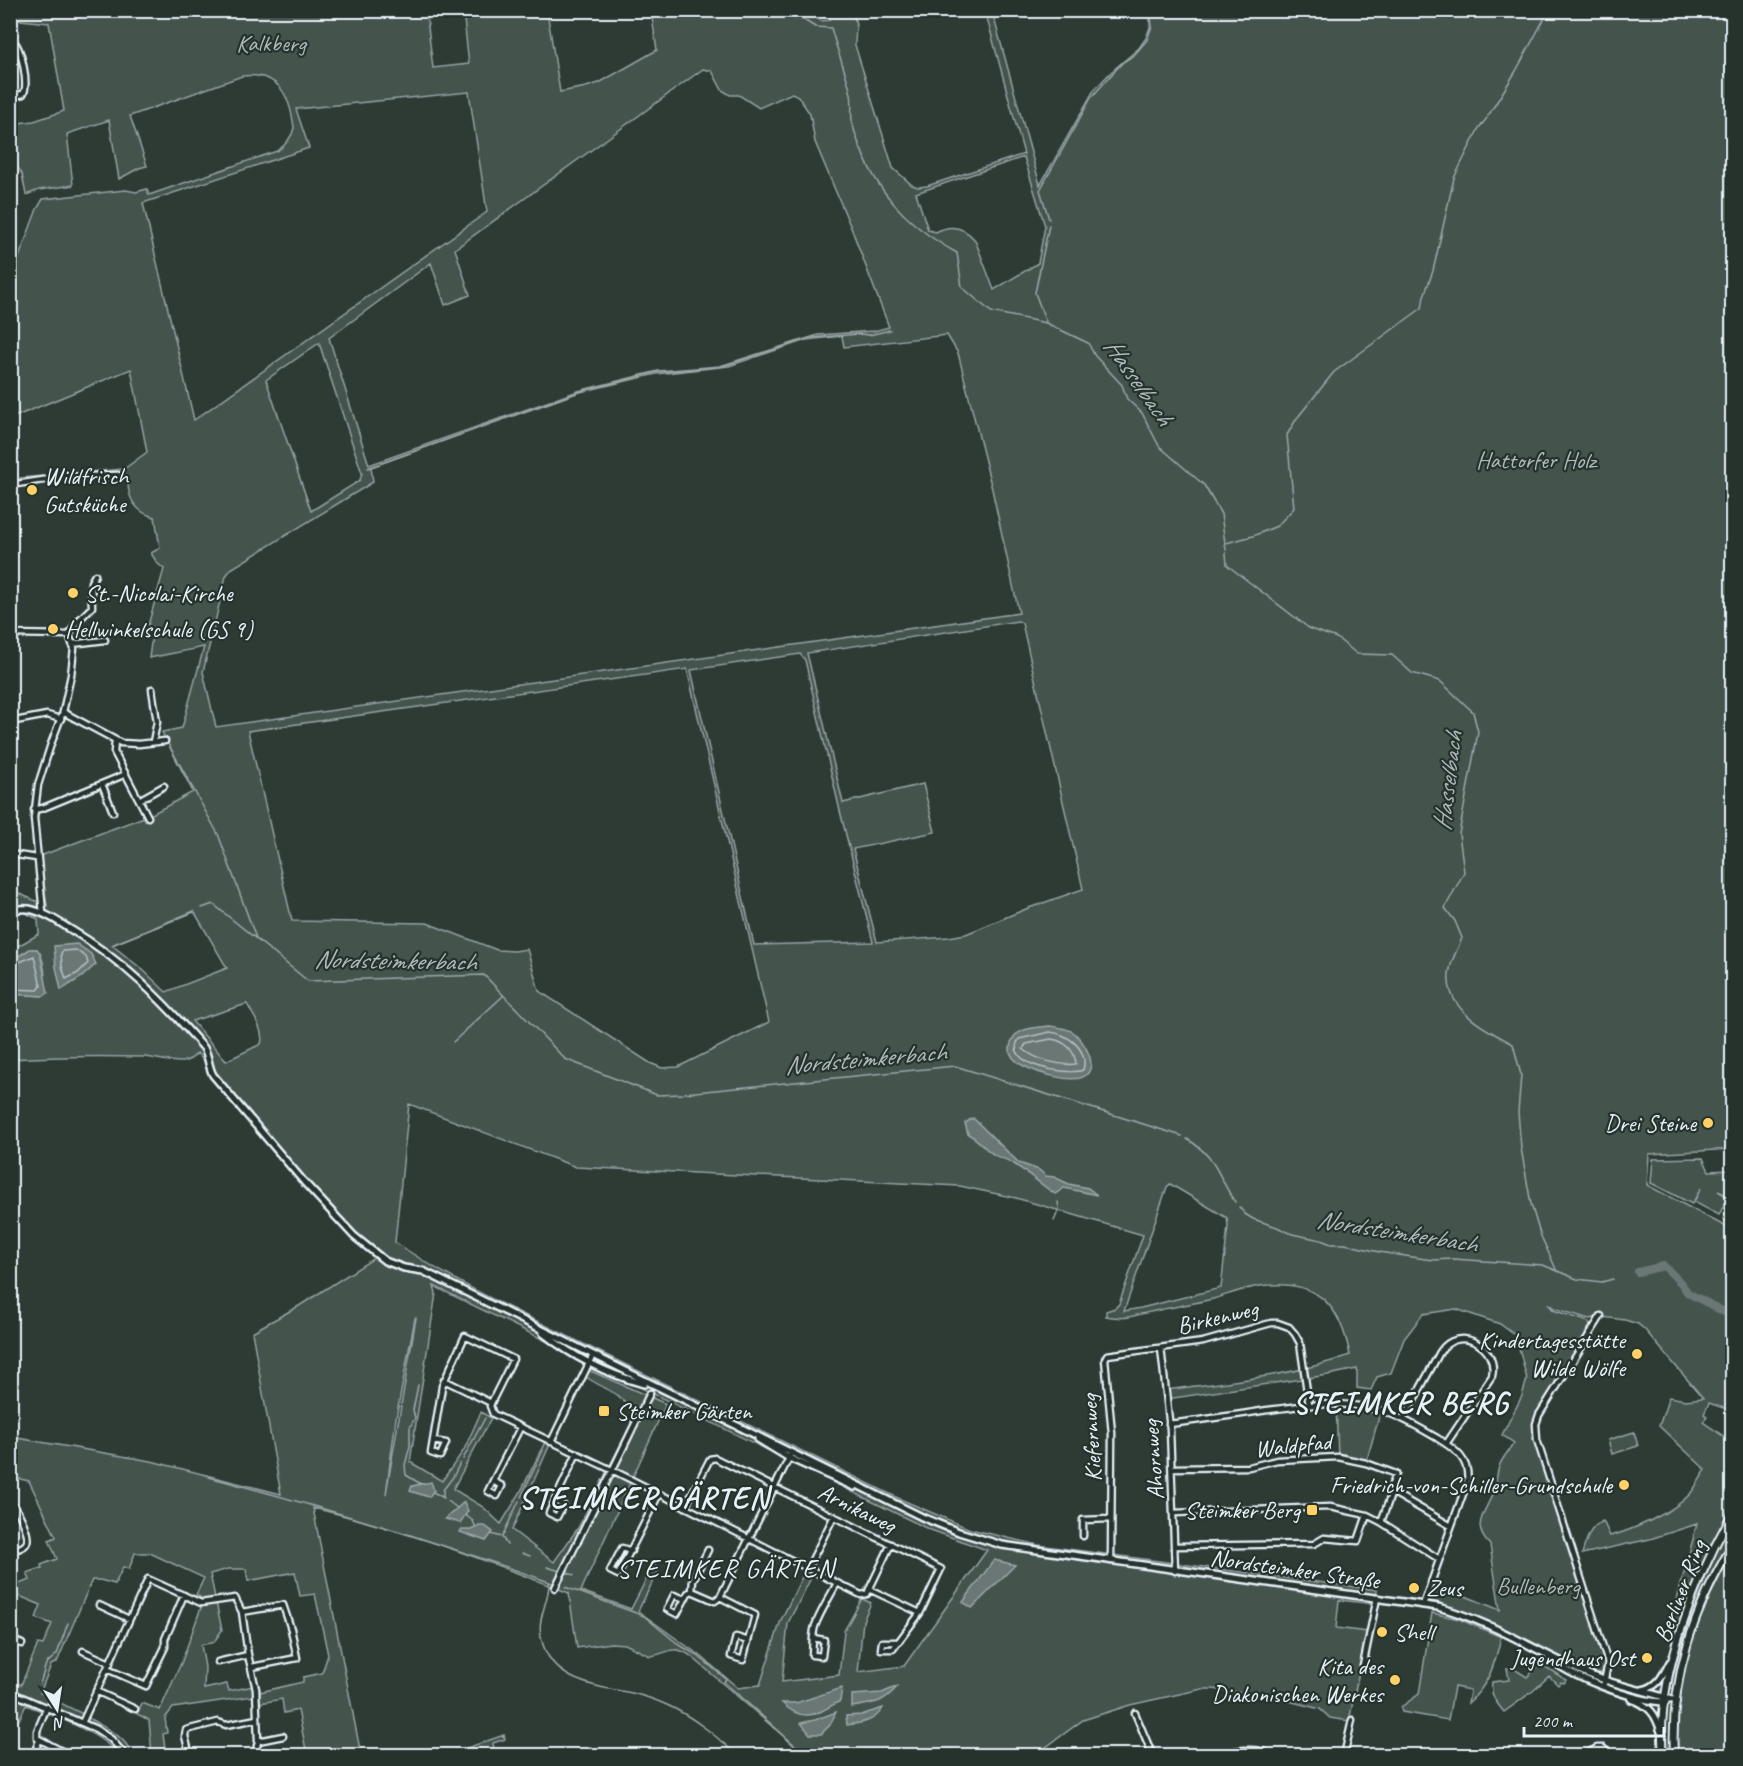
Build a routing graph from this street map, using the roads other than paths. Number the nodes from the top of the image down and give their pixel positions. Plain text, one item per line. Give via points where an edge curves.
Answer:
1 (10, 43) edge
2 (10, 97) edge
3 (118, 476) dead end
4 (10, 484) edge
5 (95, 575) dead end
6 (10, 634) edge
7 (69, 635) junction
8 (105, 640) dead end
9 (72, 644) junction
10 (152, 689) dead end
11 (63, 712) junction
12 (61, 719) junction
13 (10, 722) edge
14 (115, 740) junction
15 (165, 741) dead end
16 (153, 742) junction
17 (126, 774) junction
18 (102, 784) junction
19 (164, 786) dead end
20 (139, 800) junction
21 (34, 810) junction
22 (113, 812) dead end
23 (148, 817) dead end
24 (10, 854) edge
25 (37, 858) junction
26 (10, 910) edge
27 (43, 913) junction
28 (1600, 1316) dead end
29 (529, 1324) junction
30 (1161, 1348) junction
31 (593, 1355) junction
32 (1107, 1355) joint
33 (589, 1363) junction
34 (444, 1380) junction
35 (665, 1391) junction
36 (650, 1393) dead end
37 (491, 1403) junction
38 (1309, 1405) junction
39 (1404, 1418) junction
40 (1169, 1424) junction
41 (520, 1428) junction
42 (433, 1441) dead end
43 (551, 1442) junction
44 (1446, 1444) junction
45 (577, 1453) junction
46 (790, 1456) junction
47 (1172, 1468) junction
48 (613, 1470) junction
49 (493, 1481) dead end
50 (774, 1487) junction
51 (1392, 1492) junction
52 (659, 1494) junction
53 (555, 1501) dead end
54 (10, 1502) edge
55 (685, 1507) junction
56 (1174, 1513) junction
57 (1732, 1514) edge
58 (1367, 1515) junction
59 (834, 1516) junction
60 (1111, 1519) junction
61 (1381, 1521) junction
62 (1451, 1526) junction
63 (1083, 1536) dead end
64 (749, 1539) junction
65 (891, 1544) junction
66 (1175, 1546) junction
67 (1732, 1546) edge
68 (708, 1550) dead end
69 (10, 1551) edge
70 (631, 1551) junction
71 (1439, 1559) junction
72 (1111, 1561) junction
73 (808, 1569) junction
74 (1175, 1571) junction
75 (837, 1583) junction
76 (555, 1588) dead end
77 (869, 1588) junction
78 (692, 1591) junction
79 (10, 1594) edge
80 (184, 1595) junction
81 (720, 1597) junction
82 (1377, 1598) junction
83 (685, 1599) dead end
84 (10, 1602) edge
85 (99, 1605) dead end
86 (1423, 1605) junction
87 (242, 1612) junction
88 (920, 1613) junction
89 (129, 1619) junction
90 (813, 1638) dead end
91 (10, 1639) edge
92 (748, 1641) dead end
93 (898, 1642) dead end
94 (22, 1644) dead end
95 (83, 1650) dead end
96 (248, 1655) junction
97 (1674, 1655) junction
98 (110, 1662) junction
99 (218, 1662) dead end
100 (1363, 1666) dead end
101 (252, 1667) junction
102 (107, 1669) junction
103 (1604, 1683) junction
104 (10, 1688) edge
105 (1617, 1690) junction
106 (96, 1691) junction
107 (1638, 1691) junction
108 (13, 1693) edge
109 (1665, 1700) junction
110 (1676, 1701) junction
111 (47, 1707) junction
112 (135, 1709) dead end
113 (1135, 1713) dead end
114 (257, 1719) junction
115 (1352, 1720) dead end
116 (82, 1723) junction
117 (283, 1736) dead end
118 (1663, 1737) junction
119 (39, 1741) junction
120 (258, 1741) junction
121 (33, 1755) edge
122 (71, 1755) edge
123 (126, 1755) edge
124 (190, 1755) edge
125 (255, 1755) edge
126 (1153, 1755) edge
127 (1209, 1755) edge
128 (1271, 1755) edge
129 (1344, 1755) edge
130 (1582, 1755) edge
131 (1611, 1755) edge
132 (1663, 1755) edge
133 (1674, 1755) edge

1 - 2 street via 19,47 27,87 23,94
3 - 4 street via 63,477
5 - 7 street via 91,582 92,607
6 - 7 street
7 - 9 street
8 - 9 street
9 - 11 street via 71,675
10 - 16 street via 158,722
11 - 12 street
11 - 14 street
12 - 13 street via 47,715
12 - 21 street via 40,778
14 - 16 street via 129,744
14 - 17 street via 114,752
15 - 16 street
17 - 18 street
17 - 20 street
18 - 21 street
18 - 22 street
19 - 20 street
20 - 23 street
21 - 25 street
24 - 25 street
25 - 27 street
26 - 27 street via 27,908
27 - 29 street via 98,946 161,999 204,1048 213,1075 330,1212 362,1243 385,1261 423,1271
28 - 103 street via 1539,1415 1536,1431 1608,1663
29 - 31 street
29 - 33 street
30 - 32 street, Birkenweg
30 - 38 street, Birkenweg via 1203,1342 1271,1323 1283,1324 1296,1334 1300,1343
30 - 40 street, Ahornweg
31 - 33 street
31 - 35 street
32 - 60 street, Kiefernweg
33 - 35 street
33 - 43 street
34 - 37 street
34 - 37 street via 465,1336 513,1359
34 - 42 street
35 - 46 street, Nordsteimker Straße
36 - 48 street
37 - 41 street via 493,1414
38 - 39 street via 1352,1404
38 - 40 street
39 - 44 street
39 - 44 street via 1447,1342 1462,1338 1481,1347 1491,1357 1492,1377
40 - 47 street, Ahornweg
41 - 43 street
41 - 49 street
43 - 45 street
44 - 62 street via 1466,1462 1469,1474
45 - 48 street
45 - 53 street
46 - 50 street
46 - 72 street, Nordsteimker Straße via 958,1532 995,1543
47 - 51 street, Waldpfad via 1249,1467 1277,1460 1338,1457 1366,1462 1396,1474
47 - 56 street, Ahornweg
48 - 52 street
48 - 76 street
50 - 55 street, Arnikaweg via 710,1459
50 - 59 street, Arnikaweg
50 - 64 street
51 - 61 street
51 - 62 street
52 - 55 street
52 - 70 street
54 - 69 street via 16,1506 28,1536 27,1544
55 - 64 street
56 - 58 street via 1330,1507
56 - 66 street, Ahornweg
57 - 97 main road, Berliner Ring via 1697,1590
58 - 61 street
58 - 66 street via 1358,1541 1324,1538 1314,1544
59 - 65 street, Arnikaweg
59 - 73 street
60 - 63 street via 1083,1520
60 - 72 street, Kiefernweg
61 - 71 street
62 - 71 street
64 - 73 street
64 - 81 street
65 - 77 street
65 - 88 street, Arnikaweg via 941,1569
66 - 74 street, Ahornweg
67 - 110 main road, Berliner Ring via 1696,1617
68 - 78 street via 693,1580
70 - 70 street via 618,1575 610,1571 622,1548
71 - 86 street
72 - 74 street, Nordsteimker Straße
73 - 75 street
74 - 82 street, Nordsteimker Straße
75 - 77 street via 861,1595 867,1594
75 - 90 street
77 - 88 street
78 - 81 street via 715,1601
78 - 83 street
79 - 84 street
80 - 87 street via 205,1603 235,1598
80 - 89 street via 148,1580
80 - 102 street via 146,1686
81 - 92 street via 755,1615 743,1660 731,1656 736,1637
82 - 86 street, Nordsteimker Straße
82 - 100 street
85 - 89 street
86 - 103 street, Nordsteimker Straße via 1481,1621 1545,1653 1573,1674
87 - 96 street
87 - 101 street via 283,1605 297,1658
88 - 93 street
89 - 98 street
91 - 94 street
95 - 98 street
96 - 99 street
96 - 101 street
97 - 107 street via 1659,1682
97 - 109 main road, Berliner Ring
98 - 102 street
101 - 114 street
102 - 106 street
103 - 105 street, Nordsteimker Straße
103 - 107 street, Nordsteimker Straße
104 - 108 street
105 - 109 street, Nordsteimker Straße
105 - 118 street via 1654,1712
106 - 112 street
106 - 116 street
107 - 109 street, Nordsteimker Straße
108 - 111 street
109 - 110 street, Nordsteimker Straße
109 - 118 main road, Berliner Ring
110 - 133 main road, Berliner Ring
111 - 116 street
111 - 119 street via 37,1731
113 - 126 street
114 - 120 street
114 - 124 street via 226,1725 218,1722 186,1730
115 - 129 street
116 - 123 street via 111,1739
117 - 120 street
118 - 132 main road, Berliner Ring
119 - 121 street
119 - 122 street
120 - 125 street
127 - 128 street via 1262,1750
130 - 131 street via 1597,1748

